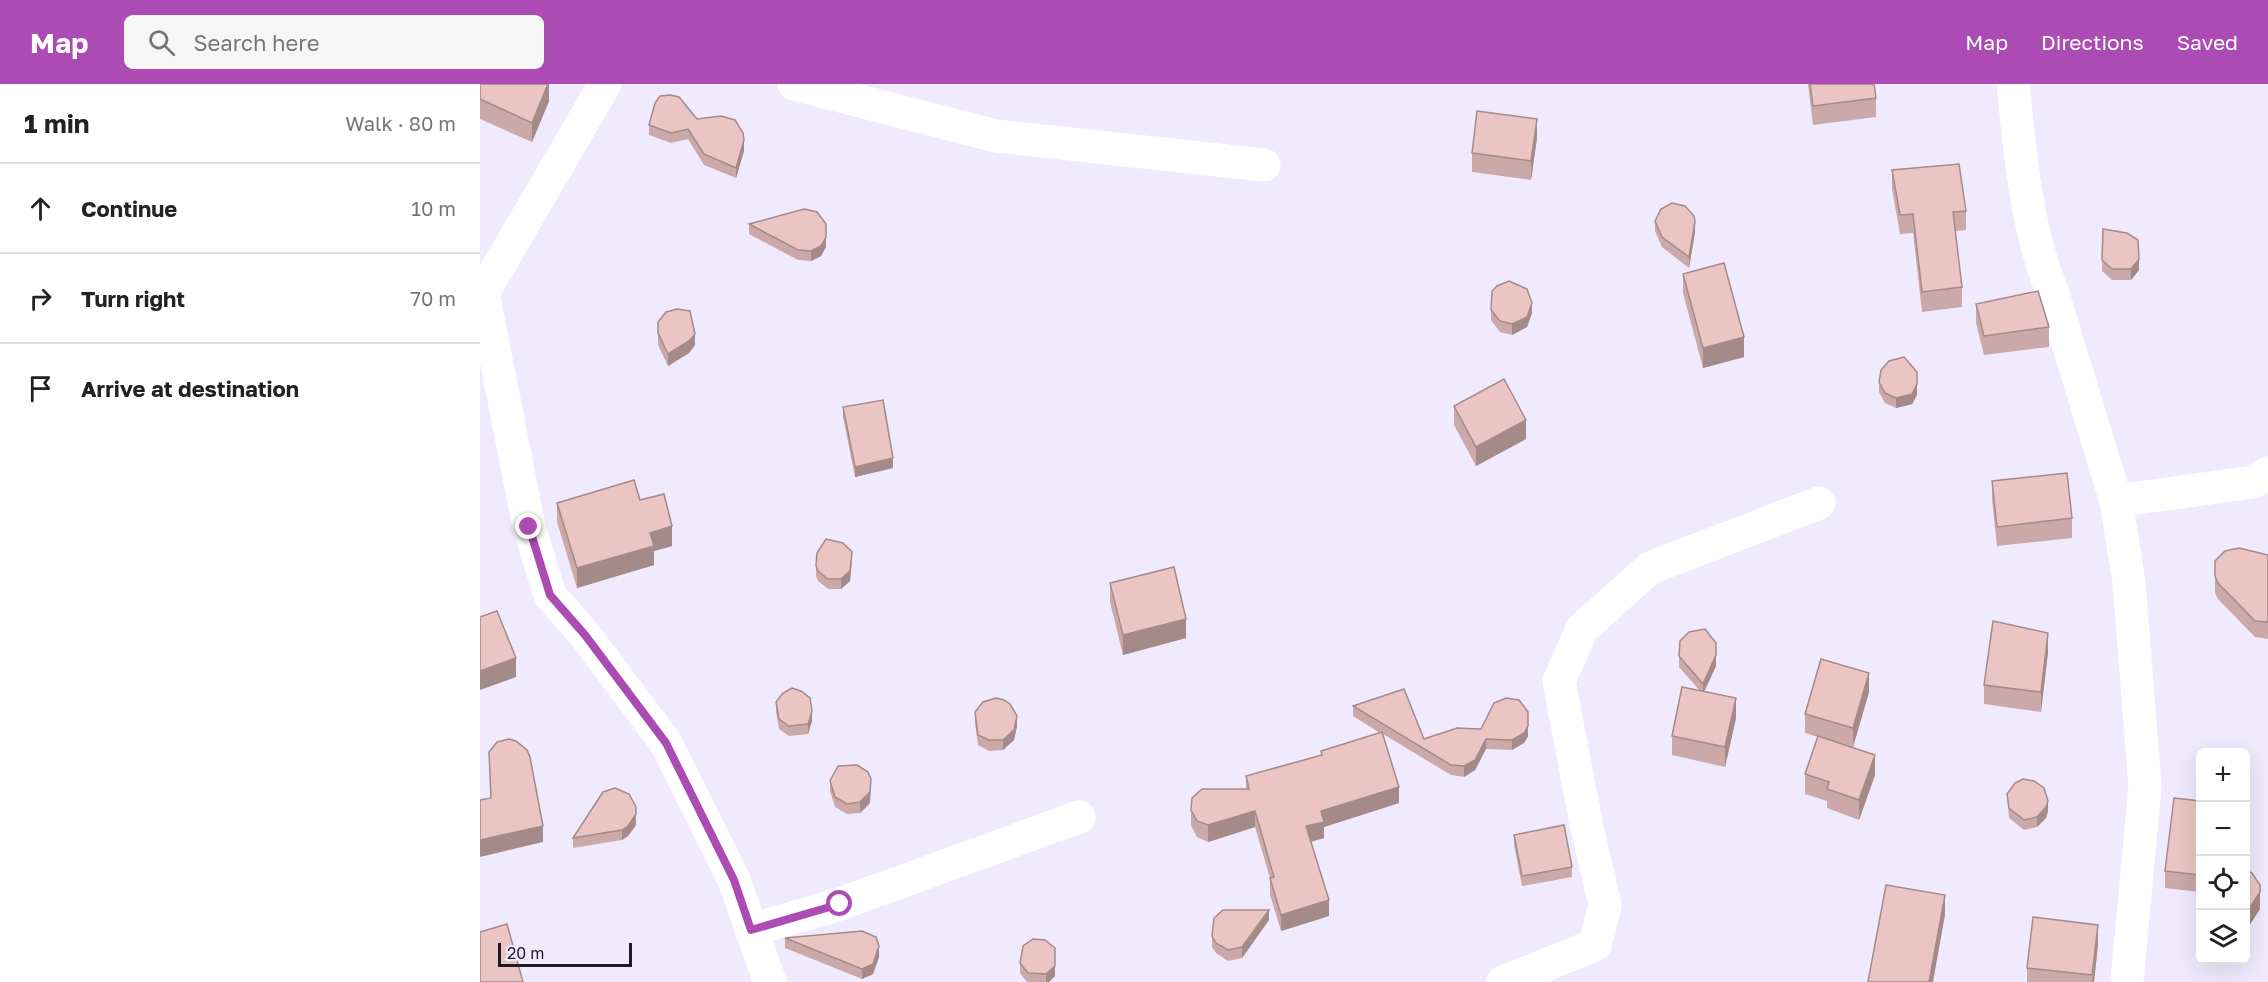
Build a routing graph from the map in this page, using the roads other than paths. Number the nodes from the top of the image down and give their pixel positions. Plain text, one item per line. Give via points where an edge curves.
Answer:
1 (605, 84) edge
2 (794, 84) edge
3 (2013, 84) edge
4 (1264, 165) dead end
5 (482, 293) edge
6 (2268, 473) edge
7 (2116, 501) junction
8 (1819, 503) dead end
9 (1079, 817) dead end
10 (751, 930) junction
11 (770, 982) edge
12 (1503, 982) edge
13 (2127, 982) edge

1 - 5 street
2 - 4 street via 996,136
3 - 7 street via 2020,153 2040,263
5 - 10 street via 529,527 550,595 666,743 734,880
6 - 7 street via 2253,482
7 - 13 street via 2130,582 2145,786
8 - 12 street via 1650,568 1582,628 1559,681 1605,905 1594,945
9 - 10 street via 840,904
10 - 11 street

